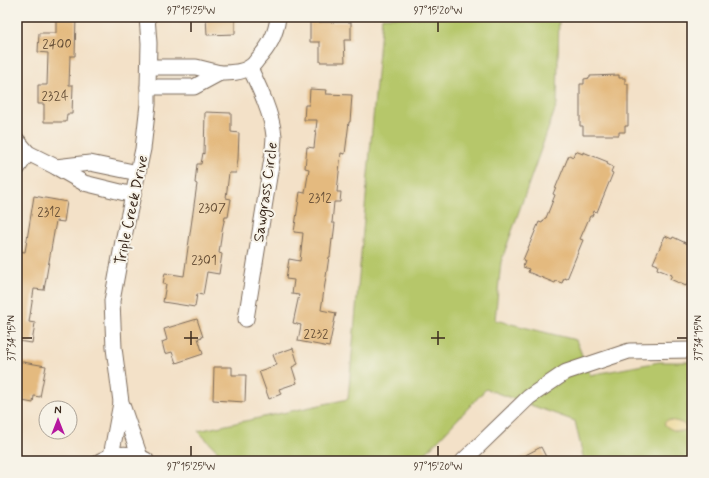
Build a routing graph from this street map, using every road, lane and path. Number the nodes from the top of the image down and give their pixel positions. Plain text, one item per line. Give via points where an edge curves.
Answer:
1 (147, 17) edge
2 (278, 17) edge
3 (149, 67) junction
4 (250, 68) junction
5 (220, 73) junction
6 (148, 86) junction
7 (17, 140) edge
8 (28, 153) junction
9 (56, 167) junction
10 (17, 169) edge
11 (138, 173) junction
12 (133, 195) junction
13 (246, 319) dead end
14 (692, 350) edge
15 (121, 402) junction
16 (105, 458) edge
17 (143, 459) edge
18 (463, 461) edge

1 - 3 street, Triple Creek Drive
2 - 4 street via 277,29 272,39
3 - 5 street via 196,67
3 - 6 street, Triple Creek Drive
4 - 5 street
4 - 13 street, Sawgrass Circle via 259,86 274,136
5 - 6 street via 194,87
6 - 11 street, Triple Creek Drive via 144,149
7 - 8 street
8 - 9 street
8 - 10 street
9 - 11 street via 90,162
9 - 12 street via 84,183
11 - 12 street, Triple Creek Drive
12 - 15 street, Triple Creek Drive via 112,301 114,348
14 - 18 street via 629,351 566,372 529,397
15 - 16 street, Triple Creek Drive
15 - 17 street, Triple Creek Drive
16 - 17 street via 123,454

